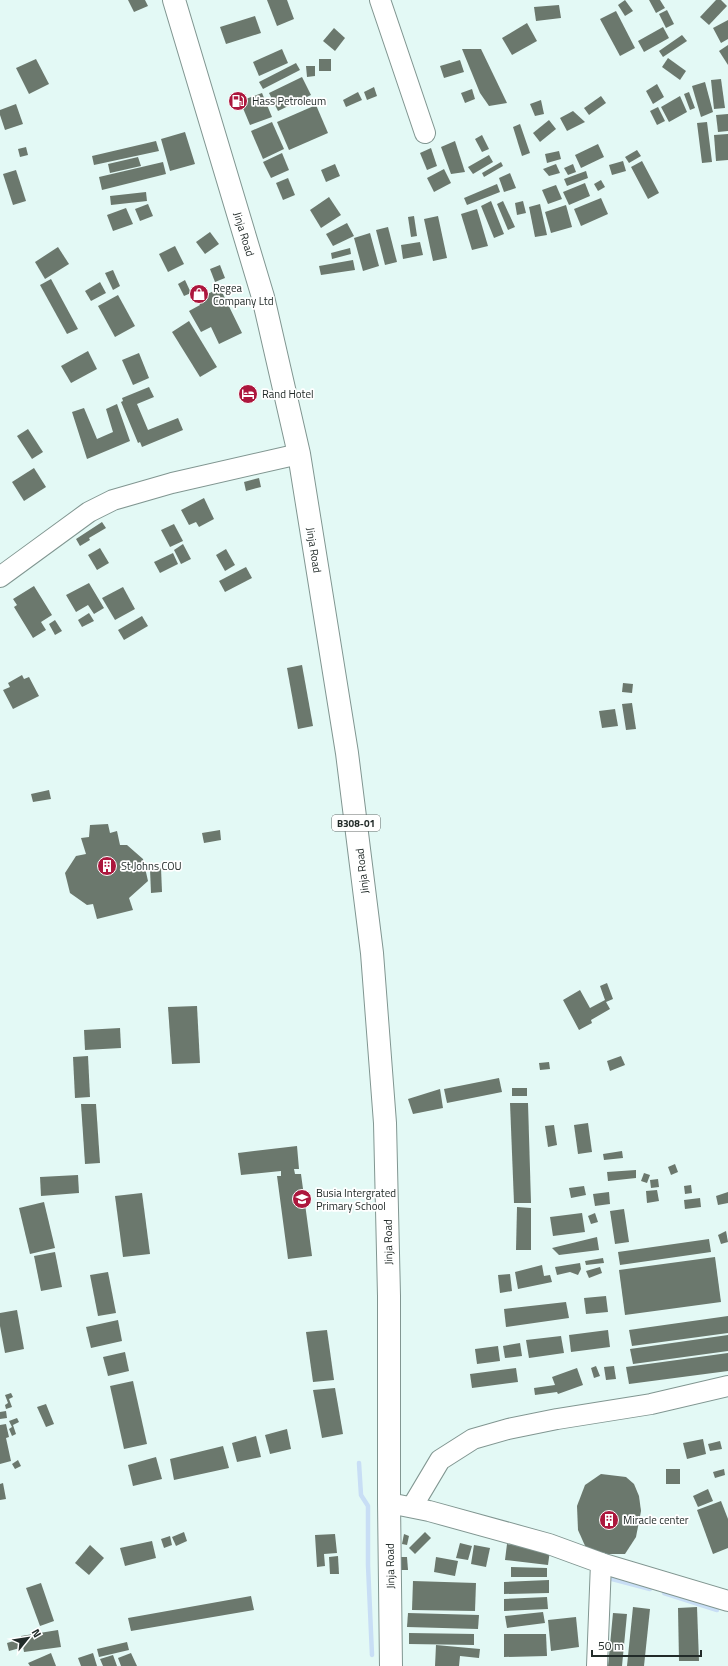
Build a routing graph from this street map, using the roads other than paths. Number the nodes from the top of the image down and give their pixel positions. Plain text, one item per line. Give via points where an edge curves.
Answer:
1 (174, 0) edge
2 (380, 0) edge
3 (425, 133) dead end
4 (299, 454) junction
5 (0, 577) edge
6 (728, 1386) edge
7 (389, 1503) junction
8 (412, 1507) junction
9 (602, 1563) junction
10 (728, 1601) edge
11 (390, 1666) edge
12 (598, 1666) edge

1 - 4 main road, Jinja Road / B308-01 via 263,297
2 - 3 street
4 - 5 street via 172,483 113,500 89,512
4 - 7 main road, Jinja Road / B308-01 via 347,753 372,953 385,1131 389,1296
6 - 8 street via 650,1404 508,1429 474,1439 440,1460
7 - 8 street
7 - 11 main road, Jinja Road / B308-01
8 - 9 street via 549,1544
9 - 10 street
9 - 12 street

